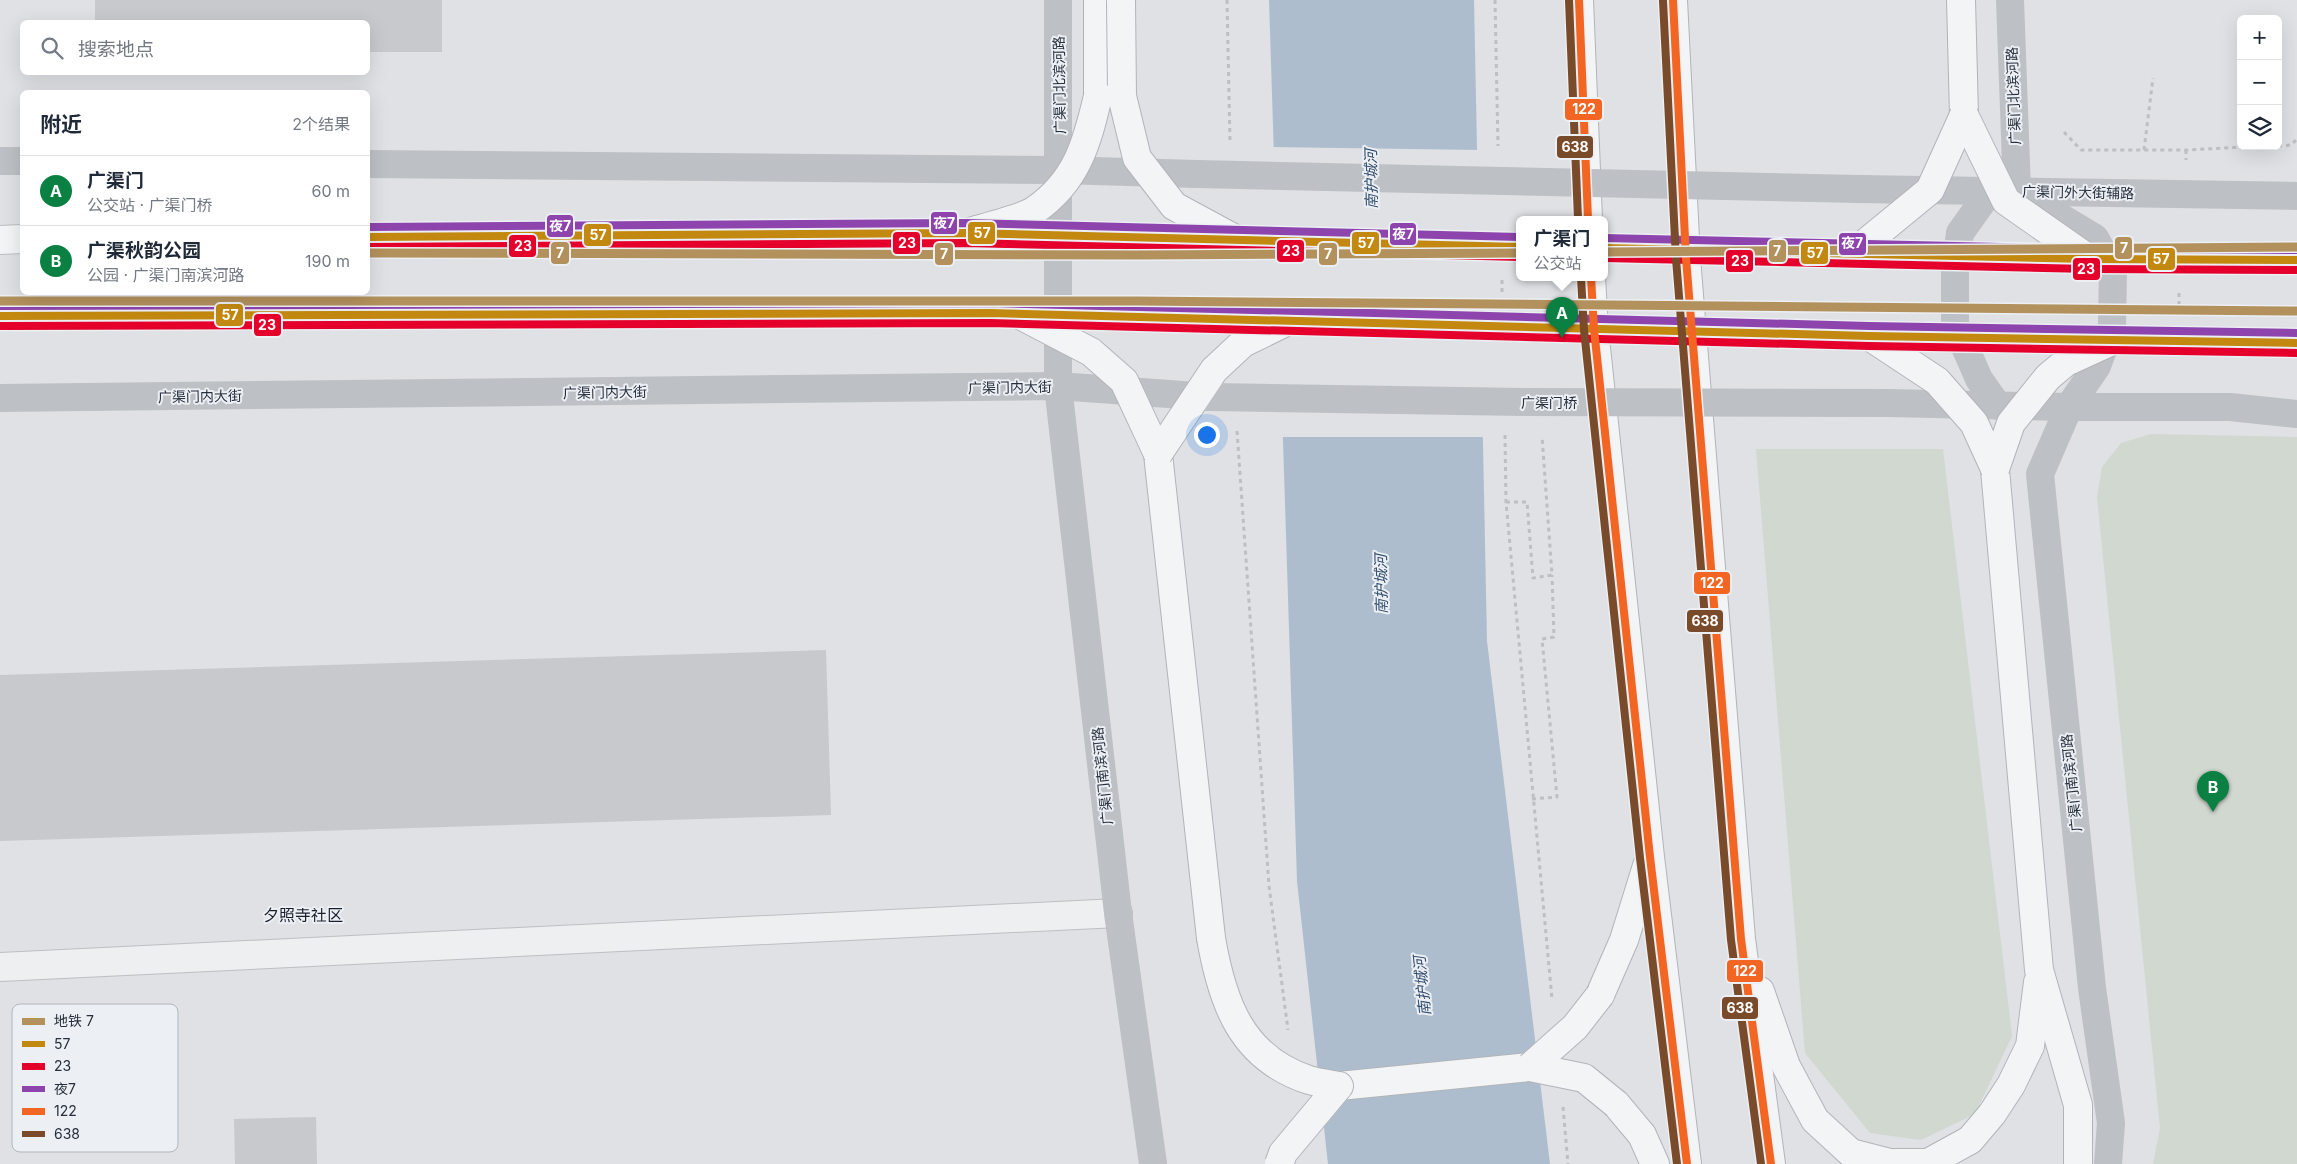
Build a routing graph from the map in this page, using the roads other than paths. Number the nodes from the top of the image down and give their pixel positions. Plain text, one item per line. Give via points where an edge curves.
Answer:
1 (1058, 0) edge
2 (1098, 0) edge
3 (1121, 0) edge
4 (1579, 0) edge
5 (1673, 0) edge
6 (1961, 0) edge
7 (2010, 0) edge
8 (1964, 115) junction
9 (0, 161) edge
10 (20, 161) edge
11 (370, 164) edge
12 (1059, 170) junction
13 (1990, 191) junction
14 (2017, 191) junction
15 (2297, 196) edge
16 (1588, 216) edge
17 (966, 233) junction
18 (370, 237) edge
19 (0, 240) edge
20 (20, 240) edge
21 (1237, 240) junction
22 (1516, 247) edge
23 (1608, 248) edge
24 (1852, 254) junction
25 (2089, 259) junction
26 (2297, 260) edge
27 (1591, 281) edge
28 (1018, 314) junction
29 (0, 316) edge
30 (1290, 320) junction
31 (1868, 336) junction
32 (2114, 340) junction
33 (2297, 342) edge
34 (1058, 386) junction
35 (1210, 397) joint
36 (0, 398) edge
37 (1998, 406) junction
38 (2069, 407) junction
39 (2297, 414) edge
40 (1158, 454) junction
41 (1995, 469) junction
42 (1650, 858) junction
43 (1118, 912) junction
44 (1741, 939) junction
45 (0, 967) edge
46 (2039, 970) junction
47 (1530, 1067) junction
48 (1339, 1086) junction
49 (1153, 1164) edge
50 (1279, 1164) edge
51 (1655, 1164) edge
52 (1687, 1164) edge
53 (1771, 1164) edge
54 (2078, 1164) edge
55 (2108, 1164) edge

1 - 12 street, 广渠门北滨河路
2 - 17 main road, bridge via 1098,96 1088,140 1069,179 1034,211
3 - 21 main road, bridge via 1122,96 1137,158 1174,206
4 - 16 main road
5 - 44 main road via 1686,258
6 - 8 main road
7 - 14 street, 广渠门北滨河路
8 - 24 main road, bridge via 1930,190
8 - 25 main road, bridge via 2006,201
9 - 10 street
11 - 12 street
12 - 13 street, 广渠门外大街辅路, bridge
12 - 34 street, 广渠门北滨河路
13 - 14 street, 广渠门外大街辅路
13 - 37 street via 1960,233 1955,269 1955,324 1979,379
14 - 15 street, 广渠门外大街辅路
14 - 38 street, 广渠门南滨河路 via 2095,238 2113,270 2112,325 2097,366
17 - 18 main road, bridge
17 - 21 main road, bridge
19 - 20 main road
21 - 22 main road, bridge
23 - 24 main road, bridge
24 - 25 main road, bridge
25 - 26 main road, bridge
27 - 42 main road
28 - 29 main road, bridge
28 - 30 main road, bridge
28 - 40 main road, bridge via 1091,352 1124,381
30 - 31 main road, bridge
30 - 40 main road, bridge via 1243,343 1214,370
31 - 32 main road, bridge
31 - 41 main road, bridge via 1937,381 1974,423
32 - 33 main road, bridge
32 - 41 main road, bridge via 2066,362 2048,377 2011,423
34 - 35 street, 广渠门内大街
34 - 36 street, 广渠门内大街
34 - 43 street, 广渠门南滨河路
35 - 37 street, 广渠门桥, bridge
37 - 38 street
38 - 39 street via 2230,407
38 - 55 street, 广渠门南滨河路 via 2040,474 2092,988 2111,1122
40 - 48 main road, bridge via 1217,973 1228,1009 1247,1039 1277,1066 1309,1080
41 - 46 main road
42 - 47 main road, bridge via 1624,940 1600,995 1575,1027
42 - 52 main road
43 - 45 street
43 - 49 street, 广渠门南滨河路
44 - 46 main road via 1786,1066 1815,1120 1851,1153 1890,1163 1928,1163 1970,1140 1992,1114 2030,1046
44 - 53 main road
46 - 54 main road via 2078,1105
47 - 48 main road
47 - 51 main road, bridge via 1584,1078 1616,1104 1642,1135
48 - 50 main road, bridge via 1283,1153

